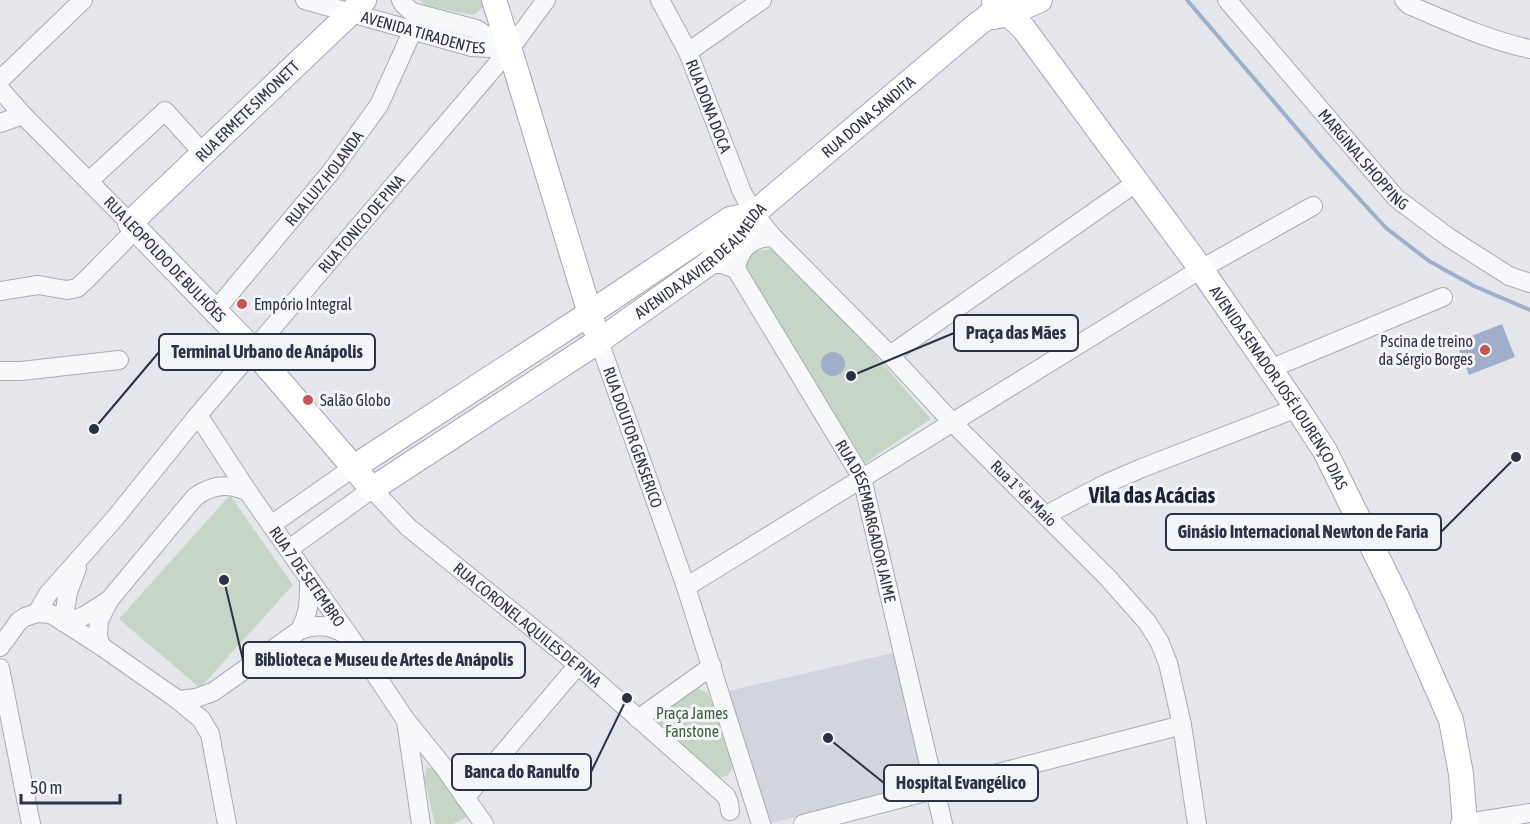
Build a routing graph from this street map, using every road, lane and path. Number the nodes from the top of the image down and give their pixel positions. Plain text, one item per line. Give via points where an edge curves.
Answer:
1 (83, 0) edge
2 (305, 0) edge
3 (401, 0) edge
4 (494, 0) edge
5 (546, 0) edge
6 (660, 0) edge
7 (762, 0) edge
8 (1040, 0) edge
9 (1227, 0) edge
10 (1404, 0) edge
11 (357, 6) edge
12 (998, 8) edge
13 (413, 30) junction
14 (510, 49) junction
15 (1530, 49) edge
16 (688, 52) junction
17 (0, 80) edge
18 (0, 89) edge
19 (23, 115) junction
20 (0, 123) edge
21 (203, 153) junction
22 (90, 181) junction
23 (1137, 182) junction
24 (1313, 206) dead end
25 (754, 214) junction
26 (133, 226) junction
27 (773, 237) junction
28 (708, 264) junction
29 (736, 269) junction
30 (1202, 269) junction
31 (1530, 283) edge
32 (0, 291) edge
33 (1443, 297) dead end
34 (215, 311) junction
35 (590, 313) junction
36 (599, 341) junction
37 (253, 350) junction
38 (890, 355) junction
39 (119, 360) dead end
40 (1270, 369) junction
41 (0, 371) edge
42 (1297, 408) junction
43 (198, 415) junction
44 (952, 422) junction
45 (354, 467) junction
46 (862, 478) junction
47 (372, 489) junction
48 (248, 492) junction
49 (1046, 515) junction
50 (271, 525) junction
51 (289, 549) junction
52 (82, 555) junction
53 (309, 578) junction
54 (686, 586) junction
55 (110, 599) junction
56 (37, 613) junction
57 (64, 622) junction
58 (300, 630) junction
59 (355, 644) junction
60 (101, 646) junction
61 (0, 647) edge
62 (579, 665) junction
63 (712, 666) junction
64 (0, 668) edge
65 (177, 700) junction
66 (405, 719) junction
67 (639, 719) junction
68 (1182, 725) junction
69 (747, 776) junction
70 (718, 788) junction
71 (935, 789) junction
72 (465, 798) junction
73 (1530, 813) edge
74 (724, 818) edge
75 (31, 824) edge
76 (227, 824) edge
77 (421, 824) edge
78 (484, 824) edge
79 (761, 824) edge
80 (803, 824) edge
81 (943, 824) edge
82 (1197, 824) edge
83 (1463, 824) edge

1 - 17 street
2 - 11 street, AVENIDA TIRADENTES
3 - 14 street via 417,14 476,29
4 - 14 main road, RUA DOUTOR GENSERICO
5 - 14 street, RUA TONICO DE PINA
6 - 16 street, RUA DONA DOCA
7 - 16 street
8 - 12 main road, RUA DONA SANDITA
9 - 31 street, MARGINAL SHOPPING via 1396,198 1509,276
10 - 15 street via 1460,27
11 - 13 street, AVENIDA TIRADENTES
11 - 21 main road, RUA ERMETE SIMONETT
12 - 23 main road, AVENIDA SENADOR JOSÉ LOURENÇO DIAS via 1024,29
12 - 25 main road, RUA DONA SANDITA
13 - 14 street, AVENIDA TIRADENTES via 472,47
13 - 34 street, RUA LUIZ HOLANDA via 380,105 330,173
14 - 35 main road, RUA DOUTOR GENSERICO
14 - 37 street, RUA TONICO DE PINA
16 - 25 street, RUA DONA DOCA
18 - 19 street, RUA LEOPOLDO DE BULHÕES
19 - 20 street
19 - 22 street, RUA LEOPOLDO DE BULHÕES
21 - 22 street via 165,111
21 - 26 main road, RUA ERMETE SIMONETT
22 - 26 street, RUA LEOPOLDO DE BULHÕES
23 - 30 main road, AVENIDA SENADOR JOSÉ LOURENÇO DIAS
23 - 38 street
24 - 30 street
25 - 27 street, Rua 1º de Maio
25 - 28 main road, AVENIDA XAVIER DE ALMEIDA via 741,234
25 - 35 main road, AVENIDA XAVIER DE ALMEIDA via 730,219
26 - 32 street, RUA ERMETE SIMONETT via 77,288 38,285
26 - 34 main road, RUA LEOPOLDO DE BULHÕES
27 - 29 street via 747,246
27 - 38 street, Rua 1º de Maio
28 - 29 street
28 - 36 main road, AVENIDA XAVIER DE ALMEIDA
29 - 46 street, RUA DESEMBARGADOR JAIME
30 - 40 main road, AVENIDA SENADOR JOSÉ LOURENÇO DIAS
30 - 44 street
33 - 40 street
34 - 37 main road, RUA LEOPOLDO DE BULHÕES
35 - 36 main road, RUA DOUTOR GENSERICO
35 - 45 main road, AVENIDA XAVIER DE ALMEIDA
36 - 47 main road, AVENIDA XAVIER DE ALMEIDA
36 - 54 street, RUA DOUTOR GENSERICO
37 - 43 street, RUA TONICO DE PINA
37 - 45 main road, RUA LEOPOLDO DE BULHÕES
38 - 44 street, Rua 1º de Maio
39 - 41 street
40 - 42 main road, AVENIDA SENADOR JOSÉ LOURENÇO DIAS
42 - 49 street via 1133,472
42 - 83 main road, AVENIDA SENADOR JOSÉ LOURENÇO DIAS via 1325,451 1362,524 1451,720 1461,774
43 - 48 street, RUA 7 DE SETEMBRO
43 - 52 street, RUA TONICO DE PINA
44 - 46 street
44 - 49 street, Rua 1º de Maio
45 - 47 main road, RUA LEOPOLDO DE BULHÕES
45 - 50 street, AVENIDA XAVIER DE ALMEIDA
46 - 54 street
46 - 71 street, RUA DESEMBARGADOR JAIME
47 - 51 street, AVENIDA XAVIER DE ALMEIDA
47 - 62 street, RUA CORONEL AQUILES DE PINA via 408,527
48 - 50 street, RUA 7 DE SETEMBRO
48 - 55 street via 224,485 208,488 195,497
49 - 68 street, Rua 1º de Maio via 1147,622 1168,663
50 - 51 street, RUA 7 DE SETEMBRO
51 - 53 street, RUA 7 DE SETEMBRO
52 - 56 street, RUA TONICO DE PINA
52 - 57 street, RUA TONICO DE PINA via 68,592
53 - 58 street via 309,608
53 - 59 street, RUA 7 DE SETEMBRO
54 - 63 street, RUA DOUTOR GENSERICO
55 - 57 street via 84,616
55 - 60 street via 99,620
56 - 57 street via 51,614
56 - 61 street via 19,621
57 - 60 street
58 - 59 street via 330,627
58 - 65 street via 213,692
59 - 66 street, RUA 7 DE SETEMBRO
60 - 65 street
62 - 67 street, RUA CORONEL AQUILES DE PINA
62 - 72 street
63 - 67 street
63 - 69 street, RUA DOUTOR GENSERICO
64 - 75 street
65 - 76 street via 201,719 210,734
66 - 72 street, RUA 7 DE SETEMBRO
66 - 77 street
67 - 70 street, RUA CORONEL AQUILES DE PINA
68 - 71 street
68 - 82 street, Rua 1º de Maio
69 - 70 street via 736,787
69 - 79 street, RUA DOUTOR GENSERICO
70 - 74 street, RUA CORONEL AQUILES DE PINA via 729,803
71 - 80 street
71 - 81 street, RUA DESEMBARGADOR JAIME
72 - 78 street, RUA 7 DE SETEMBRO
73 - 83 street
74 - 79 street via 735,810 747,811

